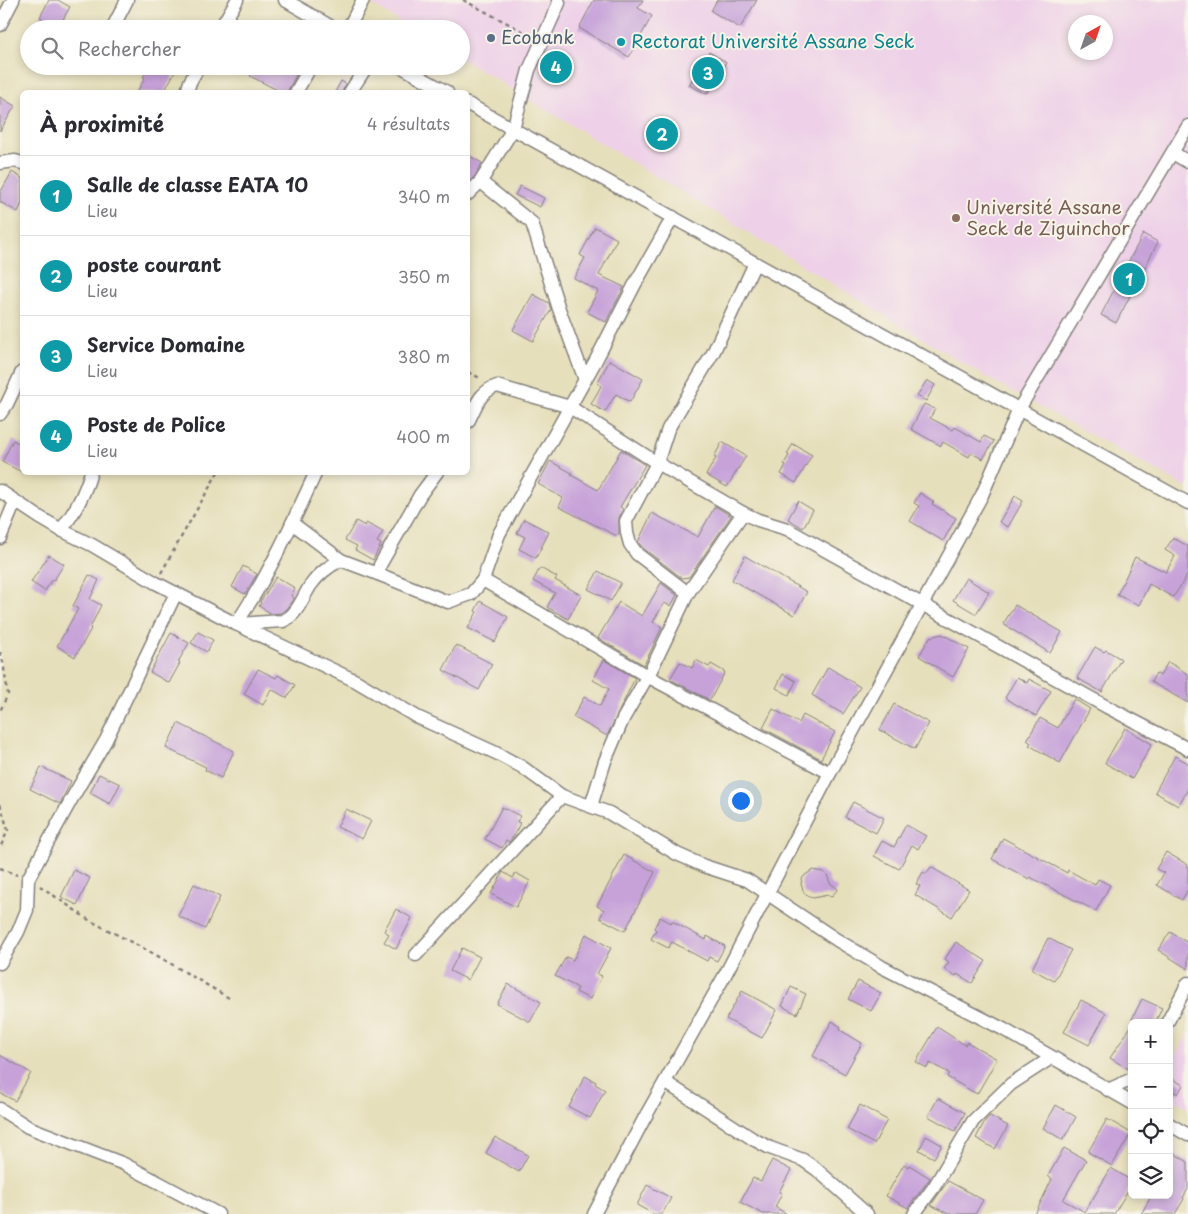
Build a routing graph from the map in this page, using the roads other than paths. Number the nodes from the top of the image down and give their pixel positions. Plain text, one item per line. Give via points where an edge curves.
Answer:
1 (127, 0) edge
2 (238, 0) edge
3 (285, 0) edge
4 (364, 0) edge
5 (558, 0) edge
6 (7, 5) edge
7 (117, 20) edge
8 (226, 20) edge
9 (319, 20) edge
10 (353, 20) edge
11 (0, 25) edge
12 (194, 75) edge
13 (306, 75) edge
14 (361, 75) edge
15 (416, 75) edge
16 (188, 90) edge
17 (297, 90) edge
18 (351, 90) edge
19 (443, 90) edge
20 (470, 105) edge
21 (1188, 126) edge
22 (512, 129) junction
23 (1173, 153) junction
24 (1188, 162) edge
25 (0, 163) edge
26 (20, 163) edge
27 (480, 182) junction
28 (470, 192) edge
29 (673, 217) junction
30 (755, 263) junction
31 (20, 377) edge
32 (585, 380) junction
33 (570, 408) junction
34 (1019, 409) junction
35 (0, 414) edge
36 (470, 418) edge
37 (657, 463) junction
38 (90, 475) edge
39 (315, 475) edge
40 (434, 475) edge
41 (0, 491) edge
42 (15, 502) junction
43 (1188, 503) edge
44 (743, 513) junction
45 (292, 523) junction
46 (61, 530) junction
47 (0, 538) edge
48 (341, 560) junction
49 (378, 574) junction
50 (483, 580) junction
51 (176, 593) junction
52 (688, 593) junction
53 (923, 603) junction
54 (236, 624) junction
55 (647, 676) junction
56 (1188, 749) edge
57 (830, 773) junction
58 (562, 796) junction
59 (591, 806) junction
60 (767, 893) junction
61 (416, 955) dead end
62 (0, 963) edge
63 (1188, 983) edge
64 (1169, 1019) edge
65 (1051, 1058) junction
66 (1128, 1081) edge
67 (665, 1082) junction
68 (1108, 1090) junction
69 (1128, 1101) edge
70 (0, 1109) edge
71 (1173, 1126) edge
72 (1188, 1135) edge
73 (218, 1214) edge
74 (594, 1214) edge
75 (867, 1214) edge
76 (914, 1214) edge

1 - 7 street
2 - 8 street
3 - 9 street
4 - 10 street
5 - 22 street via 529,70
6 - 11 street
12 - 16 street
13 - 17 street
14 - 18 street
15 - 19 street
20 - 22 street
21 - 23 street
22 - 27 street
22 - 29 street
23 - 24 street
23 - 34 street
25 - 26 street
27 - 28 street
27 - 32 street via 532,224
29 - 30 street
29 - 32 street
30 - 34 street
30 - 37 street via 713,353 668,429
31 - 35 street
32 - 33 street
33 - 36 street via 497,386 483,393
33 - 37 street
33 - 50 street via 499,534
34 - 43 street
34 - 53 street via 982,495
37 - 44 street
37 - 52 street via 626,521 626,533 637,554
38 - 46 street via 74,514
39 - 45 street
40 - 49 street via 380,565
41 - 42 street
42 - 46 street
42 - 47 street
44 - 52 street
44 - 53 street via 787,529
45 - 48 street
45 - 54 street
46 - 51 street
48 - 49 street
48 - 54 street via 316,579 289,618
49 - 50 street via 448,602 471,594
50 - 55 street
51 - 54 street
51 - 62 street via 106,740 28,879 27,910
52 - 55 street
53 - 56 street
53 - 57 street
54 - 58 street via 356,682 442,730 496,753
55 - 57 street
55 - 59 street via 622,719
57 - 60 street
58 - 59 street
58 - 61 street
59 - 60 street via 610,813 677,854 747,880
60 - 65 street via 837,940
60 - 67 street
63 - 64 street
65 - 68 street
65 - 76 street via 1011,1084 973,1121
66 - 68 street
67 - 74 street
67 - 75 street via 770,1148 803,1160
68 - 69 street
70 - 73 street via 28,1126 124,1164
71 - 72 street

